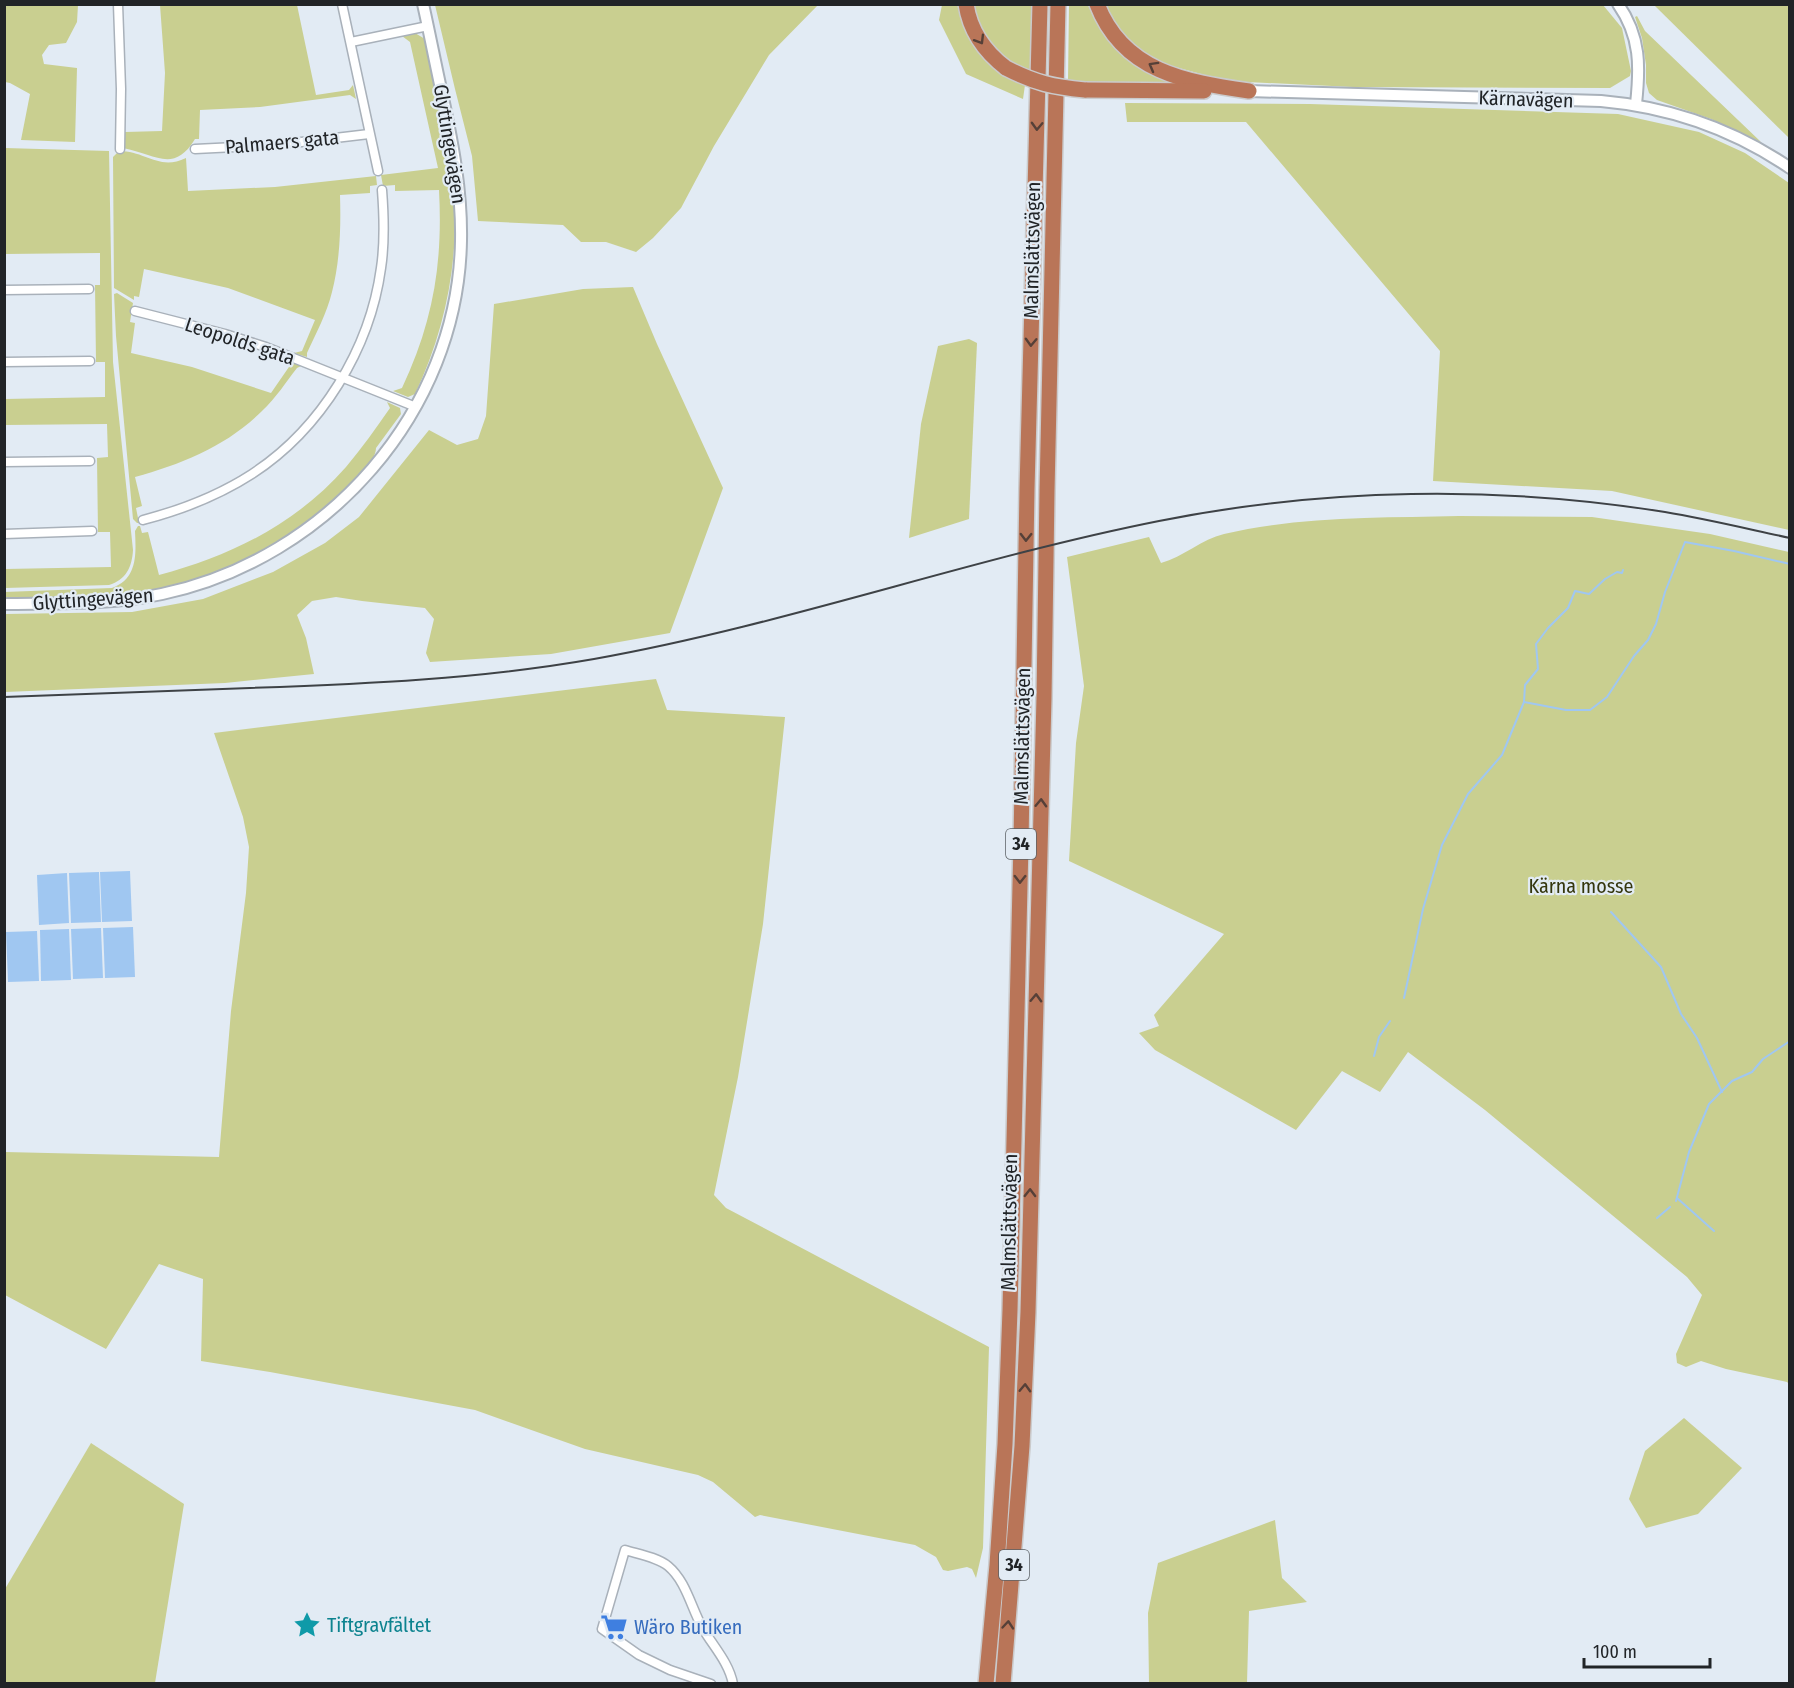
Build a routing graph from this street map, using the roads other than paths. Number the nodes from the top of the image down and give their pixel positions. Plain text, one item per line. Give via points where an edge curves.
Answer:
1 (118, 4) edge
2 (342, 4) edge
3 (423, 4) edge
4 (966, 4) edge
5 (1040, 4) edge
6 (1058, 4) edge
7 (1097, 4) edge
8 (1618, 4) edge
9 (428, 26) junction
10 (351, 42) junction
11 (1249, 91) junction
12 (1636, 104) junction
13 (369, 134) junction
14 (120, 149) dead end
15 (195, 149) dead end
16 (1790, 168) edge
17 (378, 171) dead end
18 (382, 190) dead end
19 (89, 289) dead end
20 (4, 290) edge
21 (135, 311) dead end
22 (90, 361) dead end
23 (4, 362) edge
24 (343, 377) junction
25 (416, 407) junction
26 (90, 461) dead end
27 (4, 462) edge
28 (143, 520) dead end
29 (92, 531) dead end
30 (4, 534) edge
31 (4, 604) edge
32 (711, 1683) edge
33 (733, 1683) edge
34 (986, 1683) edge
35 (1003, 1683) edge

1 - 14 street
2 - 10 street, Palmaers gata
3 - 9 street, Glyttingevägen
4 -> 11 highway, bridge via 968,16 993,58 1028,79 1053,87
5 -> 34 highway, Malmslättsvägen / 34 via 1010,1310 1002,1488
35 -> 6 highway, Malmslättsvägen / 34 via 1022,1446 1027,1323
11 -> 7 highway via 1190,81 1154,67 1124,46
8 - 12 street via 1634,33 1639,58
9 - 10 street
9 - 25 street, Glyttingevägen via 460,188 461,242 452,313
10 - 13 street, Palmaers gata
11 - 12 street, Kärnavägen
12 - 16 street, Kärnavägen via 1703,123
13 - 15 street, Palmaers gata
13 - 17 street, Palmaers gata
18 - 24 street via 384,240 376,297
19 - 20 street
21 - 24 street, Leopolds gata via 266,347
22 - 23 street
24 - 25 street, Leopolds gata
24 - 28 street via 304,429 253,474 206,499
25 - 31 street, Glyttingevägen via 361,483 302,533 237,571 188,588 133,600
26 - 27 street
29 - 30 street
32 - 33 street via 639,1655 602,1629 625,1550 668,1566 681,1582

